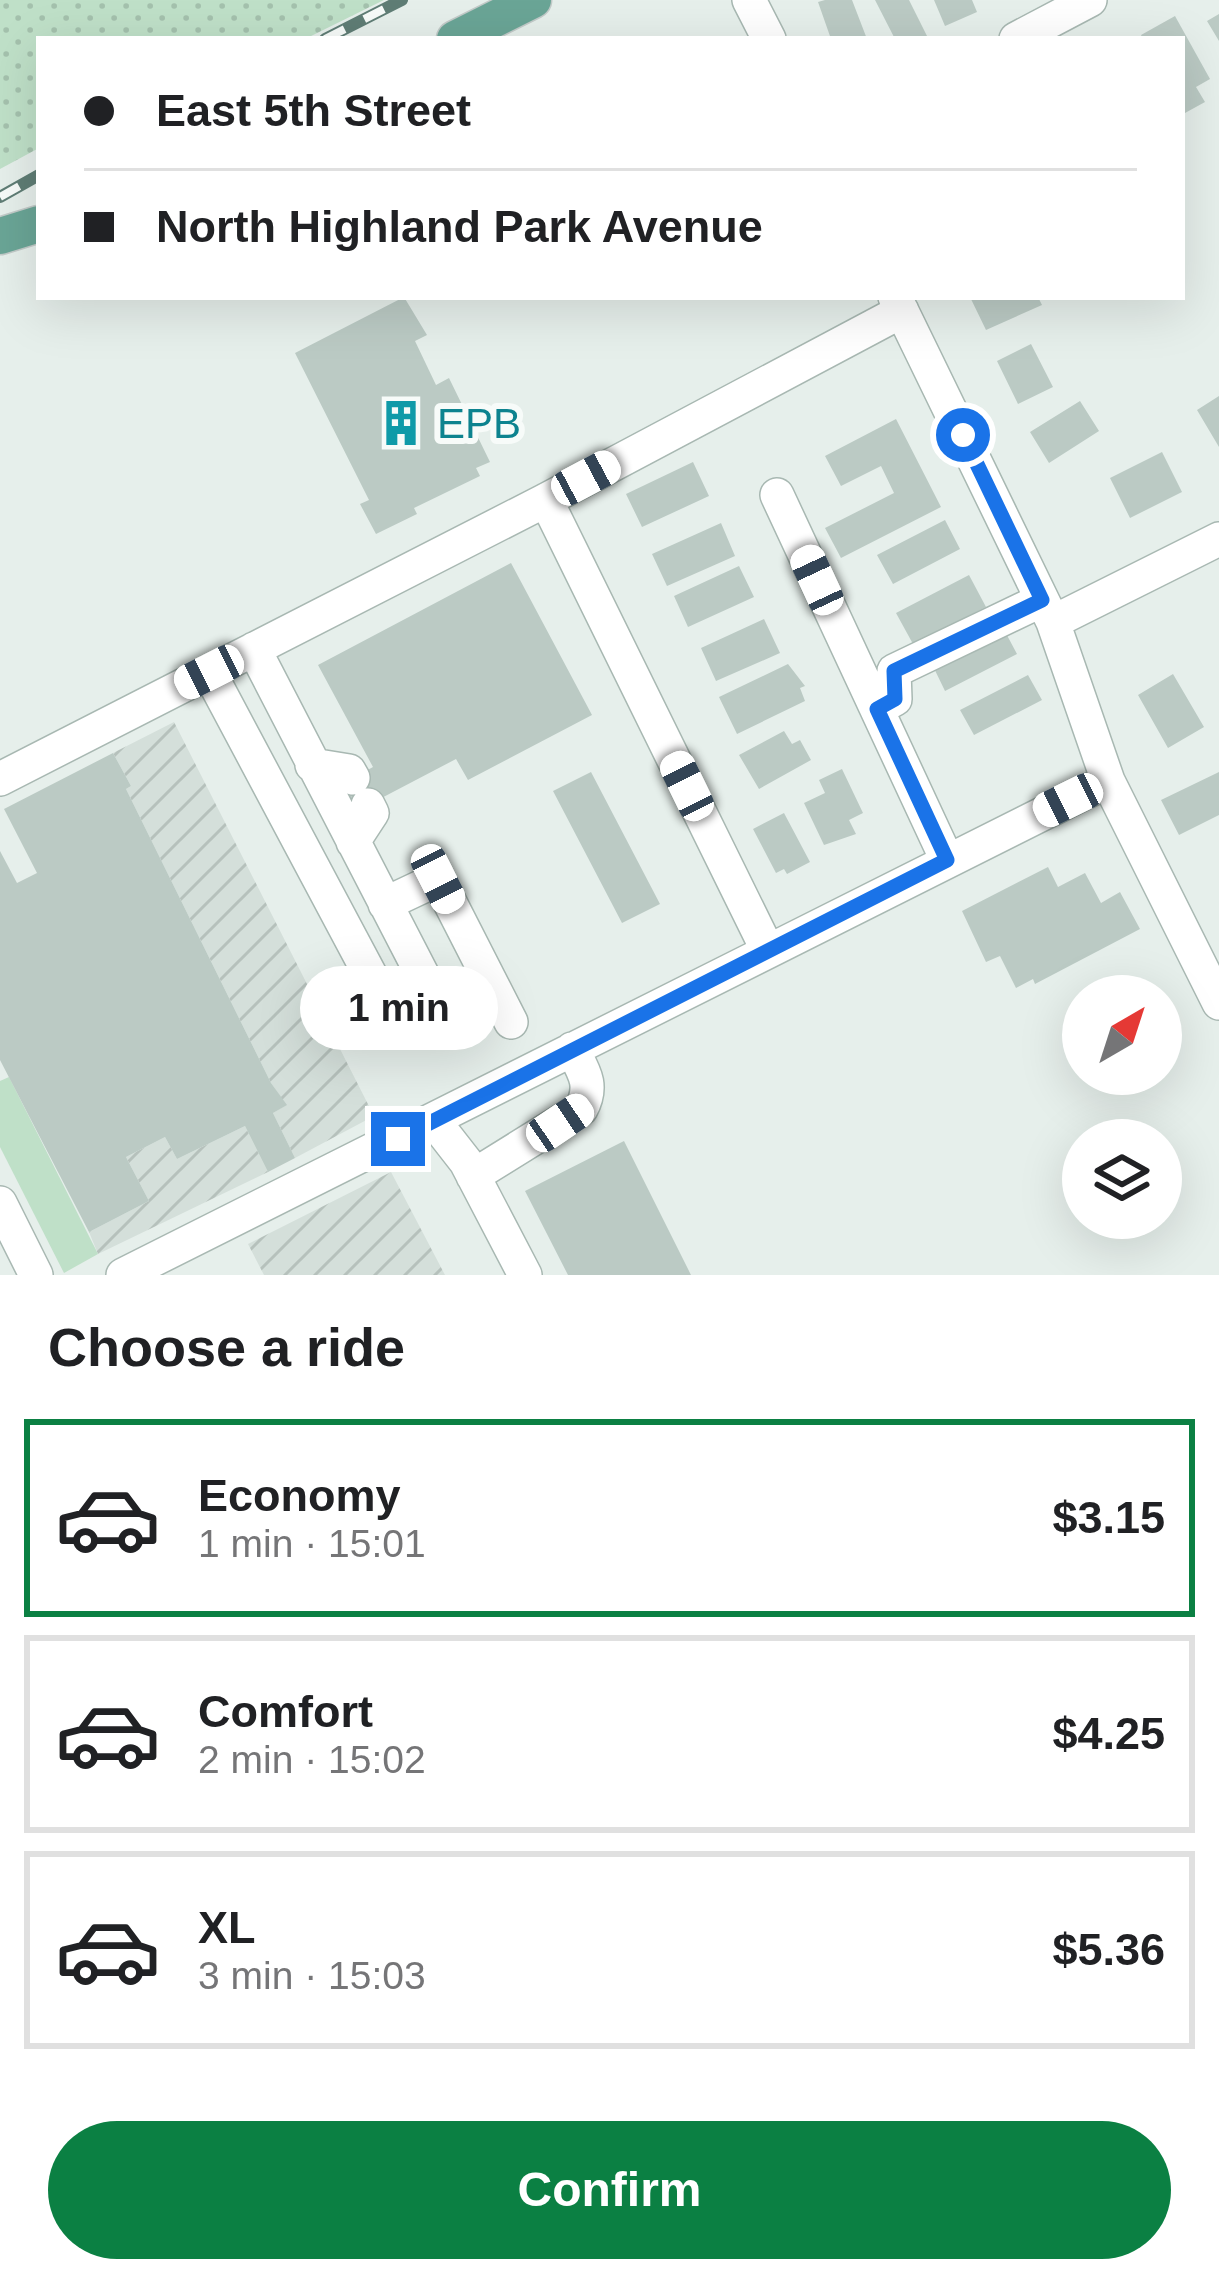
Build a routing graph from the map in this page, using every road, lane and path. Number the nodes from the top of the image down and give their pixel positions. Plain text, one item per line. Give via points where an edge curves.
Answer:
1 (533, 0) edge
2 (749, 0) edge
3 (1090, 0) edge
4 (461, 36) edge
5 (767, 36) edge
6 (1022, 36) edge
7 (36, 225) edge
8 (0, 236) edge
9 (898, 304) edge
10 (777, 495) dead end
11 (546, 500) junction
12 (1219, 539) edge
13 (1047, 611) junction
14 (254, 649) junction
15 (209, 672) junction
16 (877, 709) junction
17 (0, 779) edge
18 (1108, 781) junction
19 (352, 796) junction
20 (291, 827) junction
21 (947, 860) junction
22 (385, 904) junction
23 (767, 949) junction
24 (1219, 1003) edge
25 (511, 1022) dead end
26 (572, 1049) junction
27 (434, 1121) junction
28 (473, 1176) junction
29 (0, 1203) edge
30 (36, 1275) edge
31 (123, 1275) edge
32 (524, 1275) edge

1 - 4 main road
2 - 5 street
3 - 6 street
7 - 8 main road
9 - 11 street
9 - 13 street
10 - 16 street
11 - 14 street
11 - 23 street
12 - 13 street
13 - 16 street via 894,671 895,699
13 - 18 street
14 - 15 street
14 - 19 street via 312,765
15 - 17 street
15 - 20 street
16 - 21 street
18 - 21 street
18 - 24 street
19 - 20 street
19 - 22 street via 353,842
20 - 22 street via 383,999 424,977
21 - 23 street
22 - 25 street via 438,879
23 - 26 street
26 - 27 street
26 - 28 street via 588,1078 581,1108
27 - 28 street
27 - 31 street
28 - 32 street
29 - 30 street

